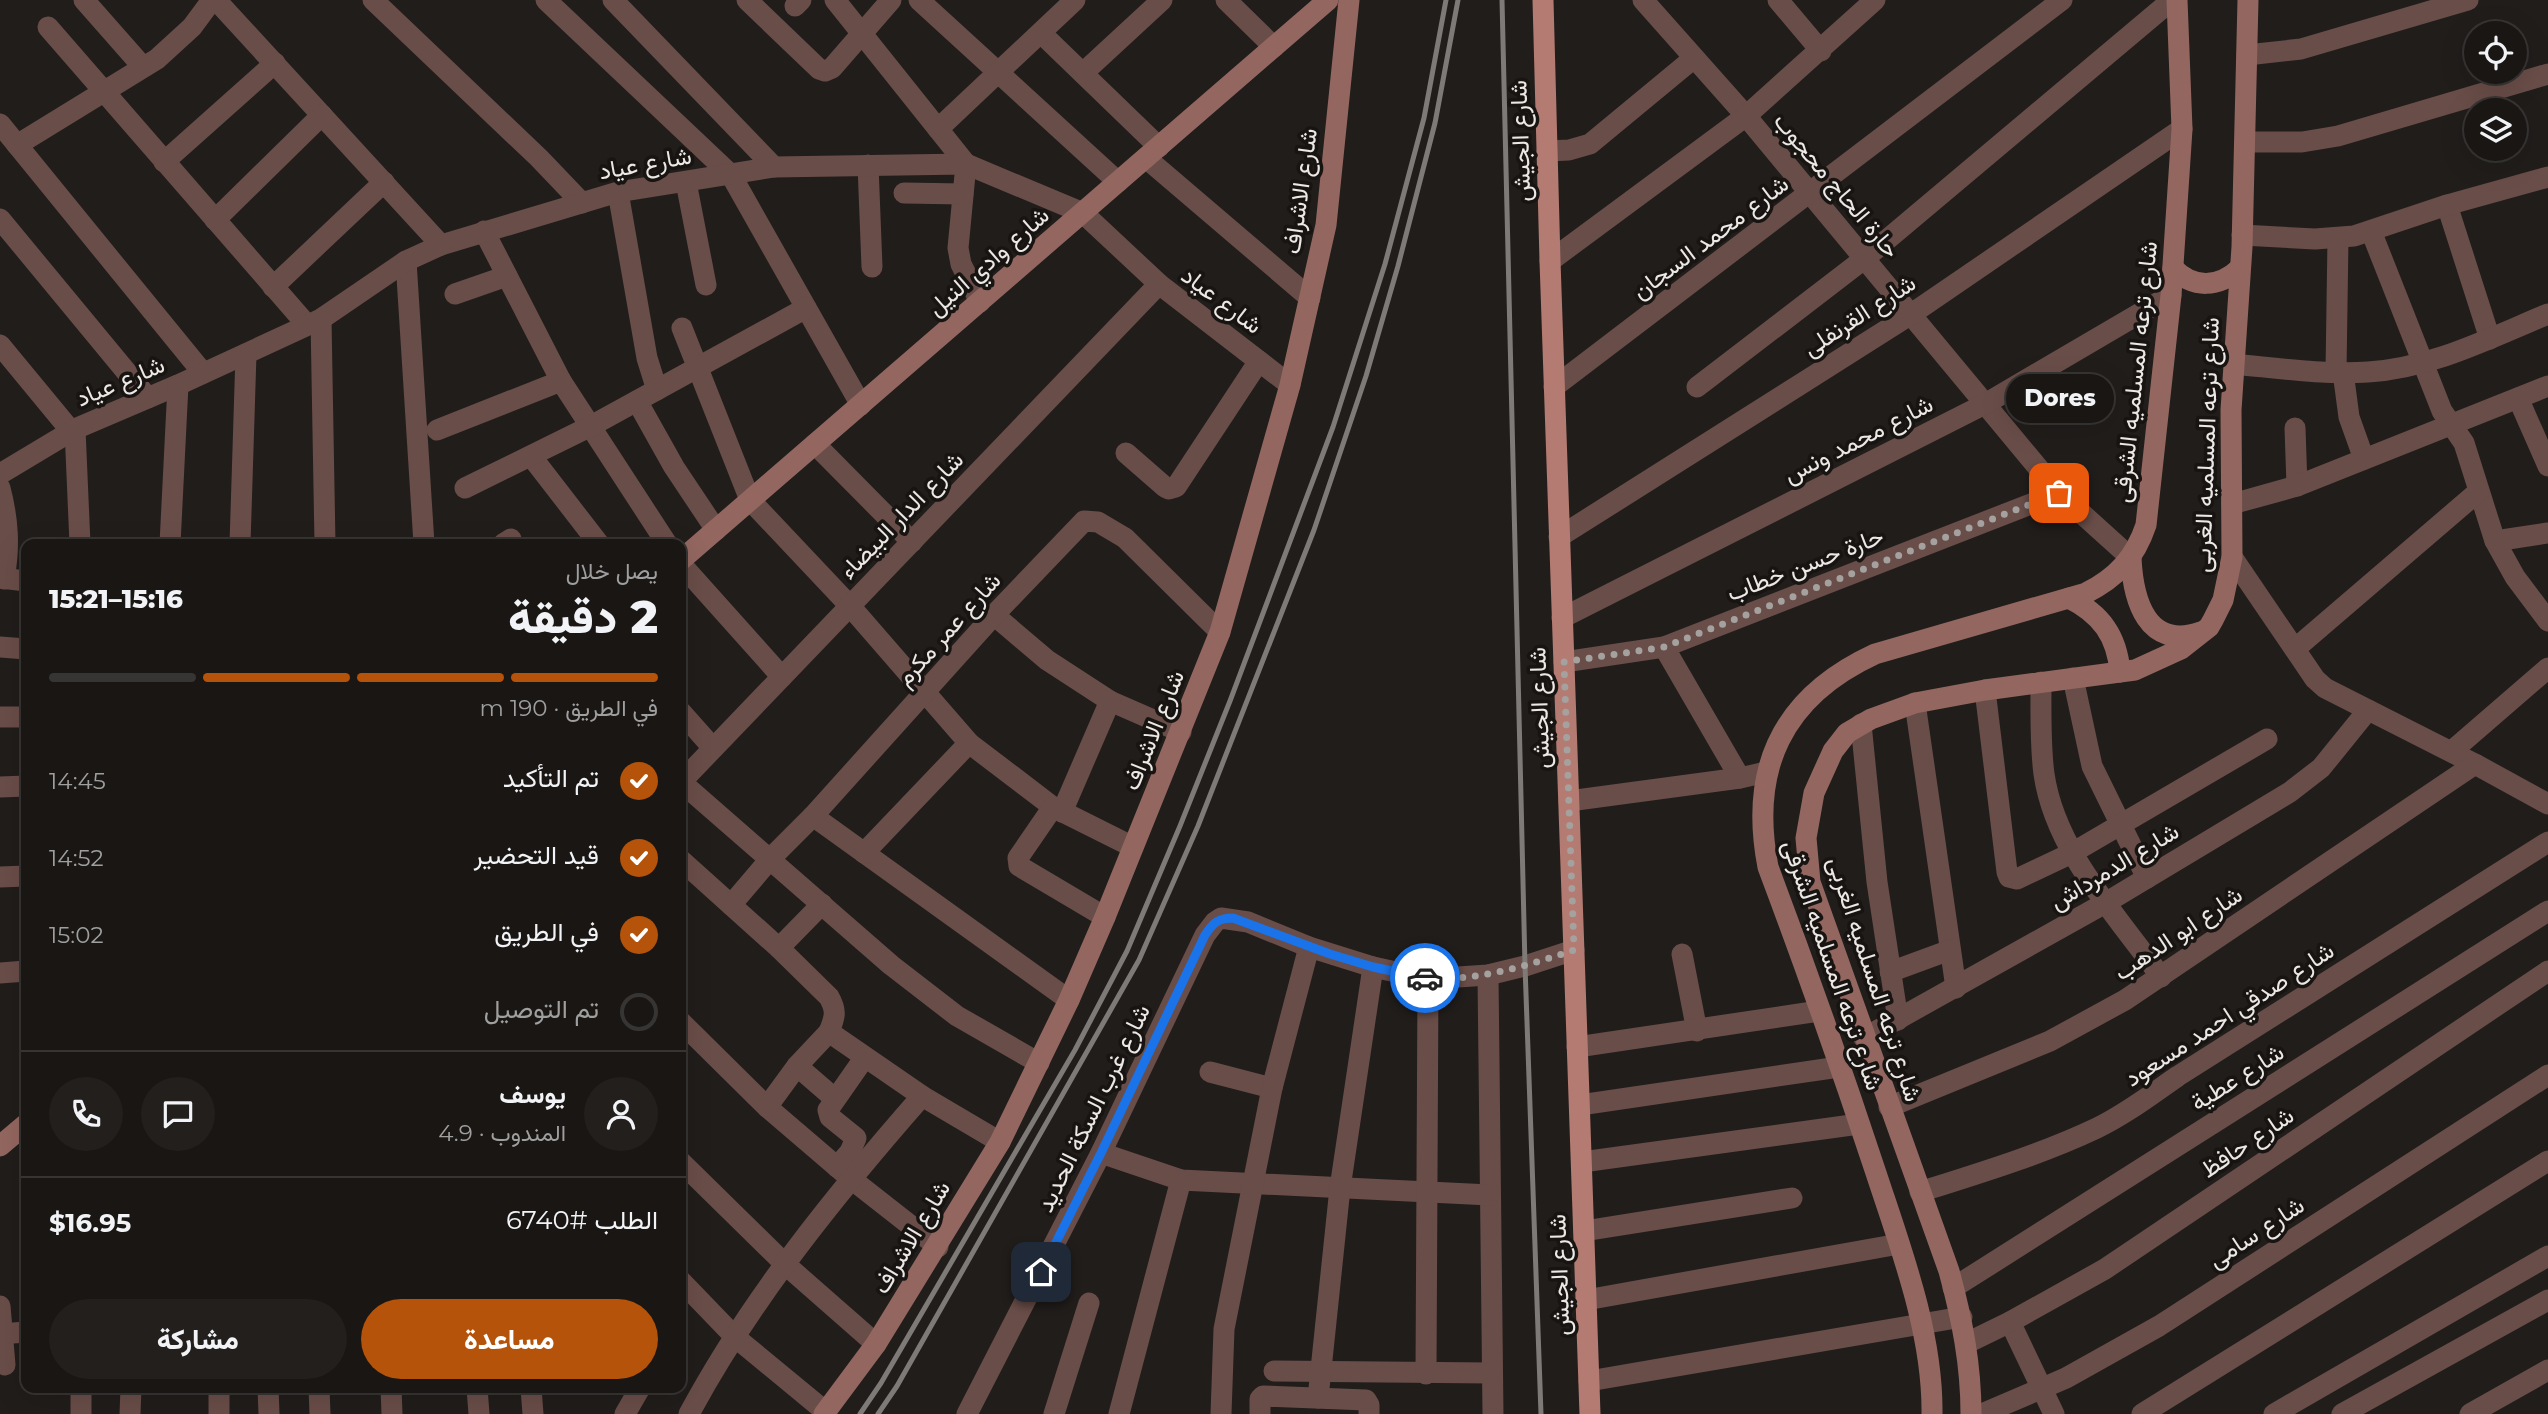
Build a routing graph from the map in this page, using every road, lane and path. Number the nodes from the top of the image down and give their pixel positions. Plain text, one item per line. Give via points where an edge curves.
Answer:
1 (85, 0) edge
2 (214, 0) edge
3 (373, 0) edge
4 (546, 0) edge
5 (613, 0) edge
6 (747, 0) edge
7 (835, 0) edge
8 (891, 0) edge
9 (919, 0) edge
10 (1075, 0) edge
11 (1162, 0) edge
12 (1226, 0) edge
13 (1328, 0) edge
14 (1349, 0) edge
15 (1543, 0) edge
16 (1643, 0) edge
17 (1778, 0) edge
18 (1875, 0) edge
19 (2062, 0) edge
20 (2172, 0) edge
21 (2177, 0) edge
22 (2248, 0) edge
23 (2468, 0) edge
24 (943, 8) edge
25 (48, 27) dead end
26 (863, 33) junction
27 (1041, 33) junction
28 (1274, 47) junction
29 (1821, 51) junction
30 (2247, 55) junction
31 (1694, 58) junction
32 (275, 63) junction
33 (143, 67) junction
34 (998, 72) junction
35 (1083, 74) junction
36 (2548, 74) edge
37 (104, 92) junction
38 (322, 115) junction
39 (1746, 116) junction
40 (0, 124) edge
41 (938, 129) junction
42 (2182, 129) junction
43 (2245, 142) junction
44 (17, 145) junction
45 (1547, 151) junction
46 (1153, 152) junction
47 (164, 162) junction
48 (966, 164) junction
49 (868, 165) junction
50 (774, 167) junction
51 (731, 175) junction
52 (2548, 177) edge
53 (384, 182) junction
54 (685, 182) junction
55 (1118, 182) junction
56 (618, 192) junction
57 (904, 193) dead end
58 (963, 194) junction
59 (1810, 194) junction
60 (582, 203) junction
61 (2447, 205) junction
62 (1083, 213) junction
63 (0, 219) edge
64 (215, 220) junction
65 (484, 231) junction
66 (2371, 231) junction
67 (2242, 235) junction
68 (2338, 238) junction
69 (441, 245) junction
70 (1864, 259) junction
71 (406, 261) junction
72 (1550, 261) junction
73 (872, 267) dead end
74 (2173, 268) junction
75 (2240, 268) junction
76 (507, 276) junction
77 (1159, 284) junction
78 (706, 285) dead end
79 (273, 287) junction
80 (455, 294) dead end
81 (2171, 295) junction
82 (1310, 298) junction
83 (980, 302) junction
84 (806, 308) junction
85 (1910, 314) junction
86 (2548, 314) edge
87 (314, 322) junction
88 (682, 328) dead end
89 (2490, 339) junction
90 (0, 345) edge
91 (246, 354) junction
92 (1259, 361) junction
93 (2423, 363) junction
94 (2233, 364) junction
95 (698, 368) junction
96 (2339, 372) junction
97 (203, 373) junction
98 (561, 381) junction
99 (178, 385) junction
100 (1290, 385) junction
101 (2548, 386) edge
102 (1554, 387) junction
103 (1697, 387) dead end
104 (657, 390) junction
105 (148, 398) junction
106 (2518, 398) junction
107 (637, 401) junction
108 (1985, 404) junction
109 (861, 405) junction
110 (2451, 424) junction
111 (591, 426) junction
112 (2295, 428) dead end
113 (73, 430) junction
114 (437, 430) dead end
115 (815, 444) junction
116 (1126, 453) dead end
117 (531, 456) junction
118 (2364, 459) junction
119 (2548, 466) edge
120 (0, 474) edge
121 (2297, 485) junction
122 (0, 488) edge
123 (465, 488) dead end
124 (2479, 491) junction
125 (2059, 493) junction
126 (750, 500) junction
127 (2232, 504) junction
128 (716, 530) junction
129 (2548, 533) edge
130 (1559, 537) junction
131 (80, 539) edge
132 (170, 539) edge
133 (240, 539) edge
134 (325, 539) edge
135 (424, 539) edge
136 (595, 539) edge
137 (664, 539) edge
138 (2495, 541) junction
139 (912, 542) junction
140 (686, 557) edge
141 (2232, 557) junction
142 (2131, 558) junction
143 (686, 568) edge
144 (2, 578) edge
145 (21, 580) edge
146 (2069, 598) junction
147 (850, 606) junction
148 (994, 615) junction
149 (1562, 618) junction
150 (2548, 621) edge
151 (2209, 627) junction
152 (1220, 632) junction
153 (1664, 647) junction
154 (0, 648) edge
155 (2296, 648) junction
156 (21, 649) edge
157 (1564, 662) junction
158 (2548, 668) edge
159 (2120, 671) junction
160 (782, 677) junction
161 (2073, 678) junction
162 (2041, 682) junction
163 (1985, 690) junction
164 (926, 693) junction
165 (1110, 701) junction
166 (1915, 702) junction
167 (2368, 710) junction
168 (0, 717) edge
169 (21, 717) edge
170 (686, 718) edge
171 (1861, 724) junction
172 (1181, 732) junction
173 (2267, 739) dead end
174 (970, 743) junction
175 (713, 748) junction
176 (2452, 751) junction
177 (2475, 764) junction
178 (1766, 772) junction
179 (686, 777) edge
180 (1740, 778) junction
181 (21, 786) edge
182 (686, 786) edge
183 (0, 787) edge
184 (1569, 801) junction
185 (2548, 804) edge
186 (1057, 809) junction
187 (813, 816) junction
188 (2121, 824) junction
189 (2548, 842) edge
190 (1133, 847) junction
191 (864, 853) junction
192 (2072, 853) junction
193 (771, 858) junction
194 (686, 864) edge
195 (21, 876) edge
196 (0, 877) edge
197 (2147, 877) junction
198 (2107, 902) junction
199 (822, 904) junction
200 (731, 905) junction
201 (2548, 911) edge
202 (1105, 917) junction
203 (1309, 947) junction
204 (779, 948) junction
205 (1574, 950) junction
206 (1950, 950) junction
207 (1682, 954) dead end
208 (1373, 967) junction
209 (21, 971) edge
210 (2548, 971) edge
211 (1890, 972) junction
212 (0, 973) edge
213 (1488, 975) junction
214 (2161, 976) junction
215 (1427, 979) junction
216 (1956, 988) junction
217 (1069, 1000) junction
218 (1819, 1010) junction
219 (1898, 1020) junction
220 (686, 1027) edge
221 (1697, 1031) junction
222 (829, 1032) junction
223 (1864, 1038) junction
224 (1577, 1047) junction
225 (865, 1057) junction
226 (1039, 1063) junction
227 (797, 1066) junction
228 (1839, 1067) junction
229 (1210, 1072) dead end
230 (2548, 1075) edge
231 (1272, 1088) junction
232 (922, 1096) junction
233 (834, 1098) junction
234 (1580, 1105) junction
235 (767, 1107) junction
236 (1889, 1107) junction
237 (1859, 1124) junction
238 (21, 1128) edge
239 (1000, 1142) junction
240 (0, 1146) edge
241 (1101, 1153) junction
242 (2548, 1161) edge
243 (1582, 1162) junction
244 (686, 1167) edge
245 (843, 1172) junction
246 (1181, 1181) junction
247 (1252, 1184) junction
248 (1340, 1188) junction
249 (1427, 1192) junction
250 (1920, 1192) junction
251 (1490, 1195) junction
252 (1792, 1198) dead end
253 (1584, 1231) junction
254 (1899, 1244) junction
255 (938, 1247) junction
256 (2548, 1256) edge
257 (786, 1265) junction
258 (686, 1285) edge
259 (1953, 1288) junction
260 (1586, 1300) junction
261 (2548, 1300) edge
262 (1089, 1303) dead end
263 (0, 1306) edge
264 (1962, 1317) junction
265 (2010, 1322) junction
266 (1920, 1325) junction
267 (21, 1332) edge
268 (1, 1334) edge
269 (735, 1337) junction
270 (1967, 1343) junction
271 (876, 1345) junction
272 (5, 1365) dead end
273 (2548, 1370) edge
274 (1274, 1371) dead end
275 (1321, 1372) junction
276 (1491, 1373) junction
277 (1426, 1374) junction
278 (1589, 1381) junction
279 (2042, 1389) junction
280 (81, 1393) edge
281 (131, 1393) edge
282 (219, 1393) edge
283 (268, 1393) edge
284 (319, 1393) edge
285 (391, 1393) edge
286 (477, 1393) edge
287 (531, 1393) edge
288 (637, 1393) edge
289 (1318, 1398) junction
290 (689, 1400) edge
291 (1260, 1405) edge
292 (825, 1413) edge
293 (80, 1414) edge
294 (130, 1414) edge
295 (219, 1414) edge
296 (269, 1414) edge
297 (320, 1414) edge
298 (392, 1414) edge
299 (479, 1414) edge
300 (533, 1414) edge
301 (625, 1414) edge
302 (967, 1414) edge
303 (1054, 1414) edge
304 (1119, 1414) edge
305 (1221, 1414) edge
306 (1369, 1414) edge
307 (1493, 1414) edge
308 (1590, 1414) edge
309 (1932, 1414) edge
310 (1971, 1414) edge
311 (1982, 1414) edge
312 (2054, 1414) edge
313 (2142, 1414) edge
314 (2274, 1414) edge
315 (2343, 1414) edge
316 (2470, 1414) edge

1 - 33 street
2 - 32 street
2 - 33 street via 192,27
3 - 60 street
4 - 51 street
5 - 50 street
6 - 26 street via 822,70 832,68
7 - 26 street
8 - 26 street
9 - 24 street
10 - 27 street
11 - 35 street
12 - 28 street
13 - 28 street, شارع وادي النيل
14 - 82 street, شارع الاشراف via 1326,225
15 - 45 main road, شارع الجيش
16 - 31 street, حارة الحاج محجوب
17 - 29 street
18 - 29 street
19 - 59 street, شارع محمد السجان
20 - 70 street
21 - 42 street, شارع ترعه المسلميه الشرقى
22 - 30 street, شارع ترعه المسلميه الغربى
23 - 30 street via 2301,49
24 - 34 street
25 - 37 street
26 - 41 street
27 - 34 street
27 - 35 street
28 - 46 street, شارع وادي النيل
29 - 39 street
30 - 43 street, شارع ترعه المسلميه الغربى
31 - 39 street, حارة الحاج محجوب
31 - 45 street via 1590,144
32 - 38 street
32 - 47 street
33 - 37 street
34 - 41 street
34 - 55 street
35 - 46 street
36 - 43 street via 2338,136 2302,142
37 - 44 street
37 - 47 street
38 - 53 street
38 - 64 street
39 - 59 street, حارة الحاج محجوب
39 - 72 street
40 - 44 street
41 - 48 street
42 - 74 street, شارع ترعه المسلميه الشرقى
42 - 85 street, شارع القرنفلى
43 - 67 street, شارع ترعه المسلميه الغربى
44 - 97 street
45 - 72 main road, شارع الجيش
46 - 55 street, شارع وادي النيل
46 - 82 street
47 - 64 street
48 - 49 street, شارع عياد
48 - 58 street
48 - 62 street, شارع عياد
49 - 50 street, شارع عياد
49 - 73 street
50 - 51 street, شارع عياد
51 - 54 street, شارع عياد
51 - 84 street
52 - 61 street
53 - 69 street
53 - 79 street
54 - 56 street, شارع عياد
54 - 78 street
55 - 62 street, شارع وادي النيل
56 - 60 street, شارع عياد
56 - 104 street via 647,358
57 - 58 street
58 - 83 street via 958,247 961,264
59 - 70 street, حارة الحاج محجوب
59 - 102 street, شارع محمد السجان
60 - 65 street, شارع عياد
61 - 66 street
61 - 89 street
62 - 77 street, شارع عياد
62 - 83 street, شارع وادي النيل
63 - 105 street
64 - 79 street
65 - 69 street, شارع عياد
65 - 76 street
66 - 68 street
66 - 93 street
67 - 68 street
67 - 75 street, شارع ترعه المسلميه الغربى
68 - 96 street
69 - 71 street, شارع عياد
70 - 85 street, حارة الحاج محجوب
70 - 103 street
71 - 87 street, شارع عياد
71 - 135 street
72 - 102 main road, شارع الجيش
74 - 75 street via 2190,282 2212,284
74 - 81 street, شارع ترعه المسلميه الشرقى
75 - 94 street, شارع ترعه المسلميه الغربى
76 - 80 street
76 - 98 street
77 - 92 street, شارع عياد
77 - 139 street, شارع الدار البيضاء
79 - 87 street
81 - 108 street, شارع محمد ونس
81 - 142 street, شارع ترعه المسلميه الشرقى via 2146,525
82 - 100 street, شارع الاشراف
83 - 109 street, شارع وادي النيل
84 - 95 street
84 - 109 street
85 - 108 street, حارة الحاج محجوب
85 - 130 street, شارع القرنفلى
86 - 89 street
87 - 91 street, شارع عياد
87 - 134 street
88 - 95 street
89 - 93 street
90 - 113 street
91 - 97 street, شارع عياد
91 - 133 street
92 - 100 street, شارع عياد
92 - 116 street via 1176,487 1169,489
93 - 96 street
93 - 110 street
94 - 96 street
94 - 127 street, شارع ترعه المسلميه الغربى
95 - 104 street
95 - 126 street
96 - 118 street
97 - 99 street, شارع عياد
98 - 111 street
98 - 114 street
99 - 105 street, شارع عياد
99 - 132 street
100 - 152 street, شارع الاشراف
101 - 106 street
102 - 130 main road, شارع الجيش
104 - 107 street
105 - 113 street, شارع عياد
106 - 110 street
106 - 119 street
107 - 111 street
107 - 128 street
108 - 125 street, حارة الحاج محجوب
108 - 149 street, شارع محمد ونس
109 - 115 street, شارع وادي النيل
110 - 118 street
110 - 124 street via 2465,443
111 - 117 street
111 - 137 street
112 - 121 street
113 - 120 street, شارع عياد
113 - 131 street
115 - 126 street, شارع وادي النيل
115 - 139 street
117 - 123 street
117 - 136 street
118 - 121 street
121 - 127 street
122 - 144 street via 9,552
124 - 138 street
124 - 155 street
125 - 142 street, حارة الحاج محجوب
125 - 153 street, حارة حسن خطاب
126 - 128 street, شارع وادي النيل
126 - 147 street
127 - 141 street, شارع ترعه المسلميه الغربى
128 - 140 street, شارع وادي النيل
129 - 138 street
130 - 149 main road, شارع الجيش
138 - 150 street
139 - 147 street, شارع الدار البيضاء
141 - 151 street, شارع ترعه المسلميه الغربى via 2222,600
141 - 155 street
142 - 146 street, شارع ترعه المسلميه الشرقى via 2102,585
142 - 151 street via 2134,591 2146,620 2180,636
143 - 160 street
144 - 145 street
146 - 159 street via 2106,627 2119,656
146 - 178 street, شارع ترعه المسلميه الشرقى via 1858,662 1828,682 1796,714
147 - 160 street, شارع الدار البيضاء
147 - 164 street
148 - 152 street, شارع عمر مكرم via 1077,527 1090,520 1125,538
148 - 164 street, شارع عمر مكرم
148 - 165 street via 1047,660
149 - 157 main road, شارع الجيش
151 - 159 street, شارع ترعه المسلميه الغربى via 2166,657
152 - 172 street, شارع الاشراف
153 - 157 street, حارة حسن خطاب
153 - 180 street
154 - 156 street
155 - 167 street via 2320,684
157 - 184 main road, شارع الجيش
158 - 176 street
159 - 161 street, شارع ترعه المسلميه الغربى
160 - 175 street, شارع الدار البيضاء
161 - 162 street, شارع ترعه المسلميه الغربى
161 - 188 street via 2092,766
162 - 163 street, شارع ترعه المسلميه الغربى
162 - 192 street via 2044,775 2059,828
163 - 166 street, شارع ترعه المسلميه الغربى
163 - 192 street via 2007,872 2021,879
164 - 174 street
164 - 187 street, شارع عمر مكرم
165 - 172 street
165 - 186 street
166 - 171 street, شارع ترعه المسلميه الغربى
166 - 206 street
167 - 176 street
167 - 197 street, شارع الدمرداش via 2306,781
168 - 169 street
170 - 175 street
171 - 211 street
171 - 223 street, شارع ترعه المسلميه الغربى via 1847,733 1822,772 1806,838 1810,882
172 - 190 street, شارع الاشراف
173 - 188 street
174 - 186 street
174 - 191 street
175 - 179 street, شارع الدار البيضاء
176 - 177 street
177 - 185 street
177 - 214 street, شارع ابو الدهب
178 - 180 street
178 - 218 street, شارع ترعه المسلميه الشرقى via 1761,804 1768,867
180 - 184 street
181 - 183 street
182 - 193 street
184 - 205 main road, شارع الجيش
186 - 190 street
186 - 202 street via 1018,858 1018,866
187 - 191 street
187 - 193 street, شارع عمر مكرم
188 - 192 street
188 - 197 street
189 - 250 street, شارع صدقي احمد مسعود via 2099,1127
190 - 202 street, شارع الاشراف
191 - 217 street
192 - 198 street
193 - 199 street
193 - 200 street, شارع عمر مكرم
194 - 200 street
195 - 196 street
197 - 198 street, شارع الدمرداش
198 - 214 street
198 - 216 street, شارع الدمرداش
199 - 204 street
199 - 226 street via 957,1016
200 - 204 street
201 - 259 street, شارع عطية
202 - 217 street, شارع الاشراف
203 - 208 street
203 - 231 street
203 - 241 street, شارع غرب السكة الحديد via 1233,918 1214,922
204 - 222 street via 829,997 835,1016
205 - 213 street
205 - 224 main road, شارع الجيش
206 - 211 street
206 - 216 street
207 - 221 street
208 - 215 street
208 - 248 street
209 - 212 street
210 - 265 street, شارع حافظ via 2105,1269
211 - 219 street
213 - 215 street
213 - 251 street
214 - 236 street, شارع ابو الدهب via 2050,1041
215 - 249 street
216 - 219 street, شارع الدمرداش
217 - 226 street, شارع الاشراف
218 - 221 street
218 - 228 street, شارع ترعه المسلميه الشرقى
219 - 223 street, شارع الدمرداش
220 - 235 street
221 - 224 street
222 - 225 street
222 - 227 street
223 - 236 street, شارع ترعه المسلميه الغربى
224 - 234 main road, شارع الجيش
225 - 232 street
225 - 233 street
226 - 239 street, شارع الاشراف
227 - 233 street
227 - 235 street
228 - 234 street
228 - 237 street, شارع ترعه المسلميه الشرقى
229 - 231 street
230 - 279 street, شارع سامى via 2159,1326
231 - 247 street
232 - 239 street
232 - 245 street
233 - 245 street via 828,1114 856,1141
234 - 243 main road, شارع الجيش
235 - 245 street
236 - 250 street, شارع ترعه المسلميه الغربى
237 - 243 street
237 - 254 street, شارع ترعه المسلميه الشرقى
238 - 240 street
239 - 255 street, شارع الاشراف
241 - 246 street
241 - 302 street, شارع غرب السكة الحديد
242 - 313 street
243 - 253 main road, شارع الجيش
244 - 257 street
245 - 255 street
245 - 257 street
246 - 247 street
246 - 304 street
247 - 248 street
247 - 305 street via 1224,1329
248 - 249 street
248 - 275 street
249 - 251 street
249 - 277 street
250 - 259 street, شارع ترعه المسلميه الغربى
251 - 276 street
252 - 253 street
253 - 260 main road, شارع الجيش
254 - 260 street
254 - 266 street, شارع ترعه المسلميه الشرقى
255 - 271 street, شارع الاشراف
256 - 314 street
257 - 269 street
257 - 271 street
258 - 269 street
259 - 264 street, شارع ترعه المسلميه الغربى
260 - 278 main road, شارع الجيش
261 - 315 street
262 - 303 street
263 - 268 street
264 - 266 street
264 - 270 street, شارع ترعه المسلميه الغربى
265 - 270 street, شارع حافظ
265 - 279 street
266 - 278 street
266 - 309 street, شارع ترعه المسلميه الشرقى via 1931,1375
267 - 268 street
268 - 272 street
269 - 290 street
269 - 292 street
270 - 310 street, شارع ترعه المسلميه الغربى
271 - 292 street, شارع الاشراف
273 - 316 street
274 - 275 street
275 - 277 street
275 - 289 street
276 - 277 street
276 - 307 street
278 - 308 main road, شارع الجيش
279 - 311 street, شارع سامى
279 - 312 street
280 - 293 street
281 - 294 street
282 - 295 street
283 - 296 street
284 - 297 street
285 - 298 street
286 - 299 street
287 - 300 street
288 - 301 street
289 - 291 street
289 - 306 street via 1366,1400

